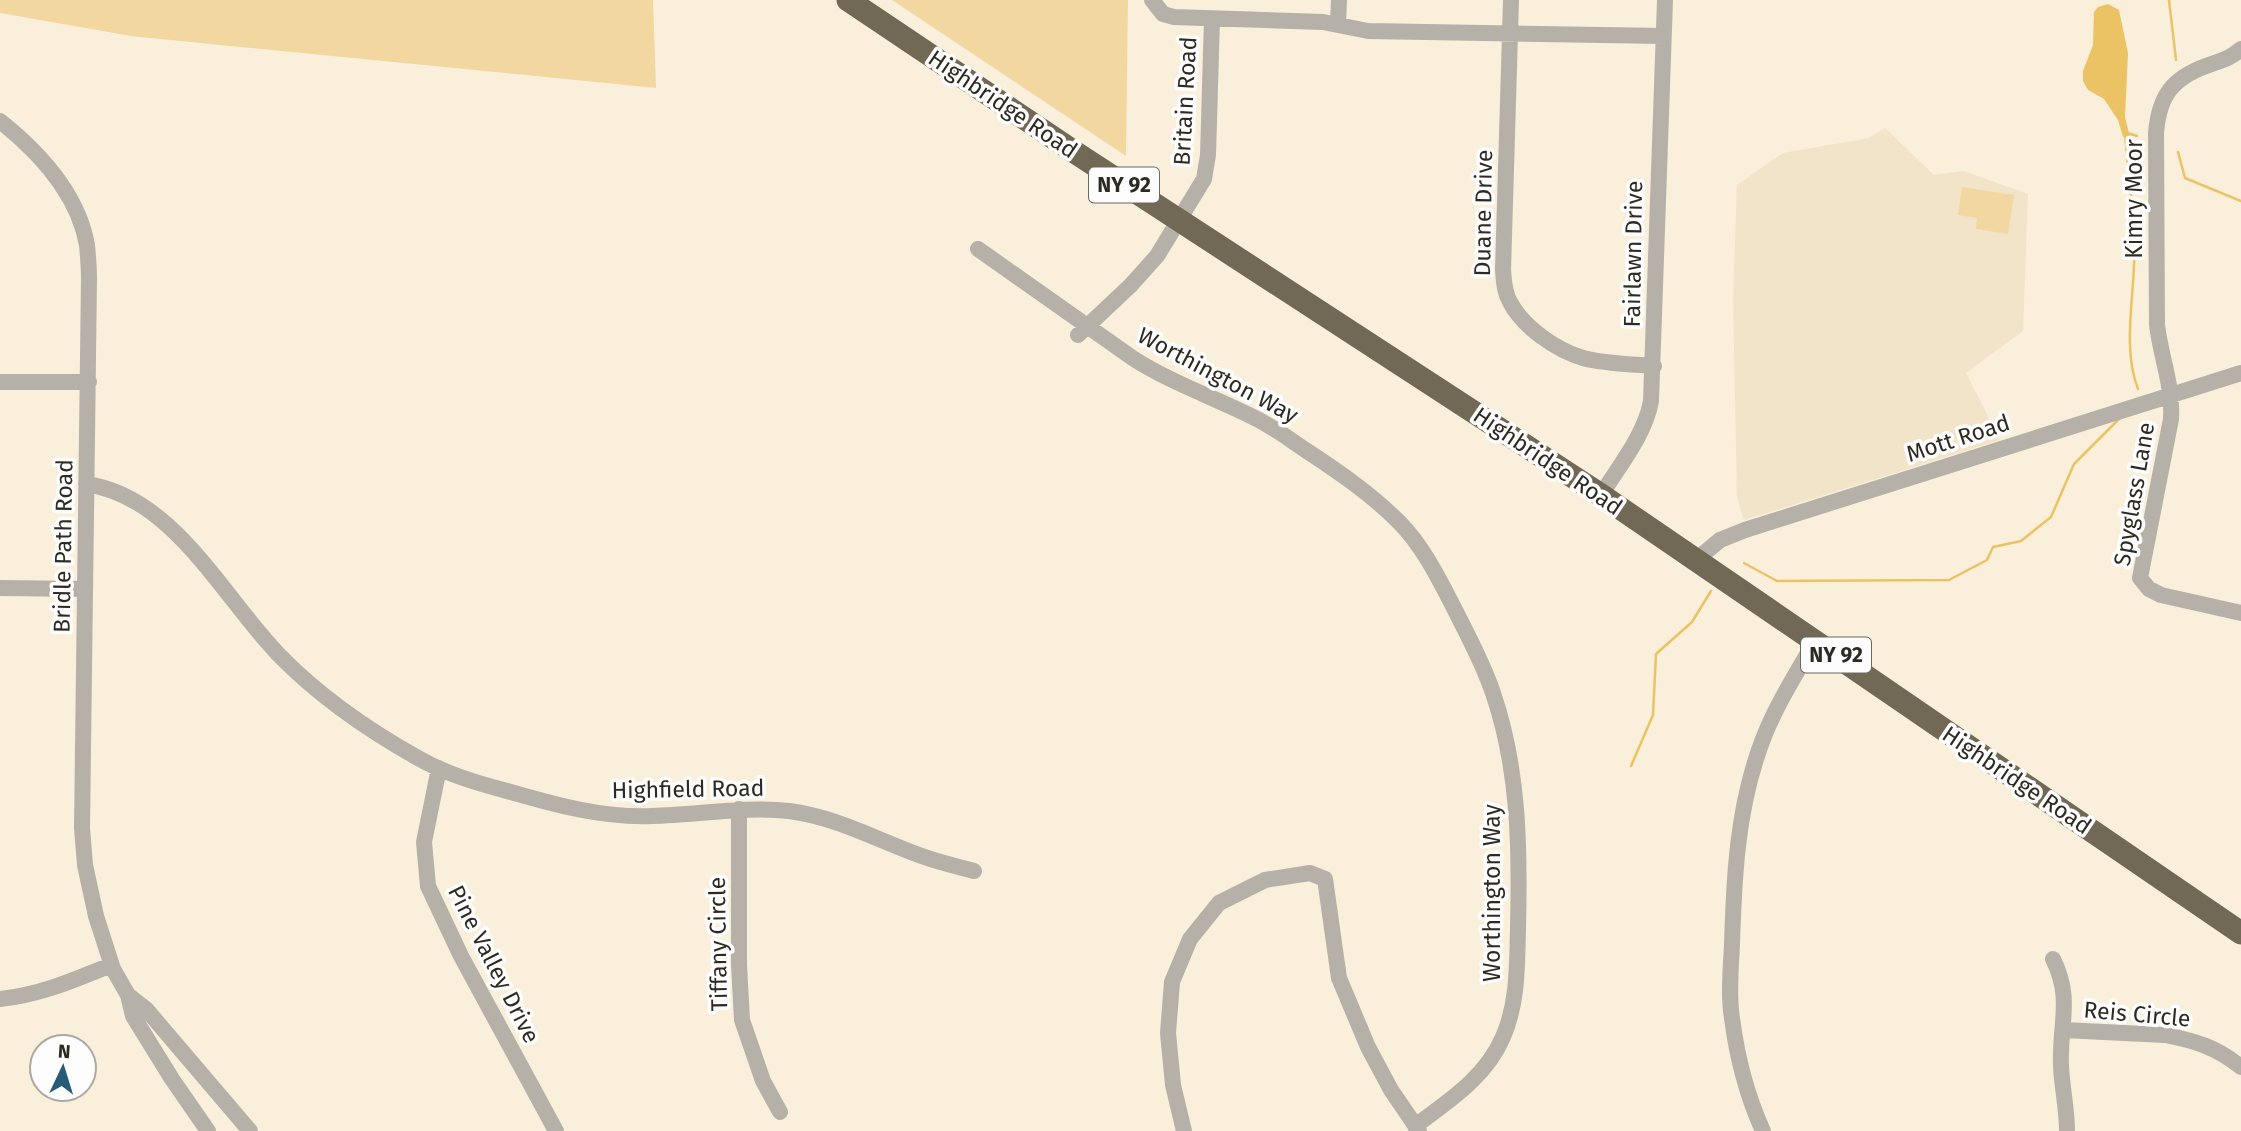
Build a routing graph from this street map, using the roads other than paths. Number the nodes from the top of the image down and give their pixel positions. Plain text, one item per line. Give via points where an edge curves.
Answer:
1 (848, 0) edge
2 (1339, 0) edge
3 (1511, 0) edge
4 (1665, 0) edge
5 (1154, 4) edge
6 (1212, 19) junction
7 (1338, 24) junction
8 (1510, 33) junction
9 (1663, 36) junction
10 (2241, 49) edge
11 (0, 121) edge
12 (1179, 220) junction
13 (978, 249) dead end
14 (1082, 330) junction
15 (1654, 366) junction
16 (2241, 373) edge
17 (0, 382) edge
18 (89, 382) junction
19 (2172, 393) junction
20 (86, 484) junction
21 (1601, 495) junction
22 (1696, 559) junction
23 (0, 588) edge
24 (84, 589) junction
25 (2241, 613) edge
26 (1815, 641) junction
27 (439, 768) junction
28 (739, 809) junction
29 (974, 872) dead end
30 (2241, 933) edge
31 (2053, 959) dead end
32 (111, 965) junction
33 (128, 995) junction
34 (0, 999) edge
35 (2063, 1030) junction
36 (2241, 1067) edge
37 (780, 1112) dead end
38 (1417, 1129) edge
39 (208, 1131) edge
40 (250, 1131) edge
41 (556, 1131) edge
42 (1184, 1131) edge
43 (1763, 1131) edge
44 (2067, 1131) edge

1 - 12 highway, Highbridge Road / NY 92
2 - 7 street
3 - 8 street, Duane Drive
4 - 9 street, Fairlawn Drive
5 - 6 street via 1174,17
6 - 7 street
6 - 12 street, Britain Road via 1208,155 1204,179
7 - 8 street via 1368,31
8 - 9 street
8 - 15 street, Duane Drive via 1503,270 1510,303 1536,332 1581,357
9 - 15 street, Fairlawn Drive
10 - 19 street, Kimry Moor via 2233,57 2183,76 2157,113 2157,325
11 - 18 street, Bridle Path Road via 50,170 79,219 87,244
12 - 14 street, Britain Road via 1157,256
12 - 21 highway, Highbridge Road / NY 92
13 - 14 street, Worthington Way
14 - 38 street, Worthington Way via 1160,375 1268,424 1377,501 1401,524 1436,576 1493,692 1511,762 1517,811 1518,937 1511,1013 1492,1059
15 - 21 street, Fairlawn Drive via 1648,416
16 - 19 street, Mott Road
17 - 18 street
18 - 20 street, Bridle Path Road
19 - 22 street, Mott Road via 1745,530 1720,540
19 - 25 street, Spyglass Lane via 2140,578 2161,595
20 - 24 street, Bridle Path Road
20 - 27 street, Highfield Road via 116,491 152,511 173,528 281,657 376,733
21 - 22 highway, Highbridge Road / NY 92
22 - 26 highway, Highbridge Road / NY 92
23 - 24 street
24 - 32 street, Bridle Path Road via 82,830 85,865
26 - 30 highway, Highbridge Road / NY 92
26 - 43 street via 1779,702 1760,747 1740,822 1731,1017 1749,1095
27 - 28 street, Highfield Road via 559,806 599,813 650,817
27 - 41 street, Pine Valley Drive via 424,842 428,886
28 - 29 street, Highfield Road via 819,816
28 - 37 street, Tiffany Circle via 742,1020 763,1081
31 - 35 street, Reis Circle via 2062,977
32 - 33 street, Bridle Path Road
32 - 34 street via 59,986
33 - 39 street, Bridle Path Road via 133,1016
33 - 40 street, Bridle Path Road via 146,1009
35 - 36 street, Reis Circle via 2180,1038 2207,1045
35 - 44 street, Reis Circle
38 - 42 street via 1368,1047 1339,978 1325,879 1310,873 1265,880 1219,904 1190,939 1172,982 1168,1033 1173,1086

